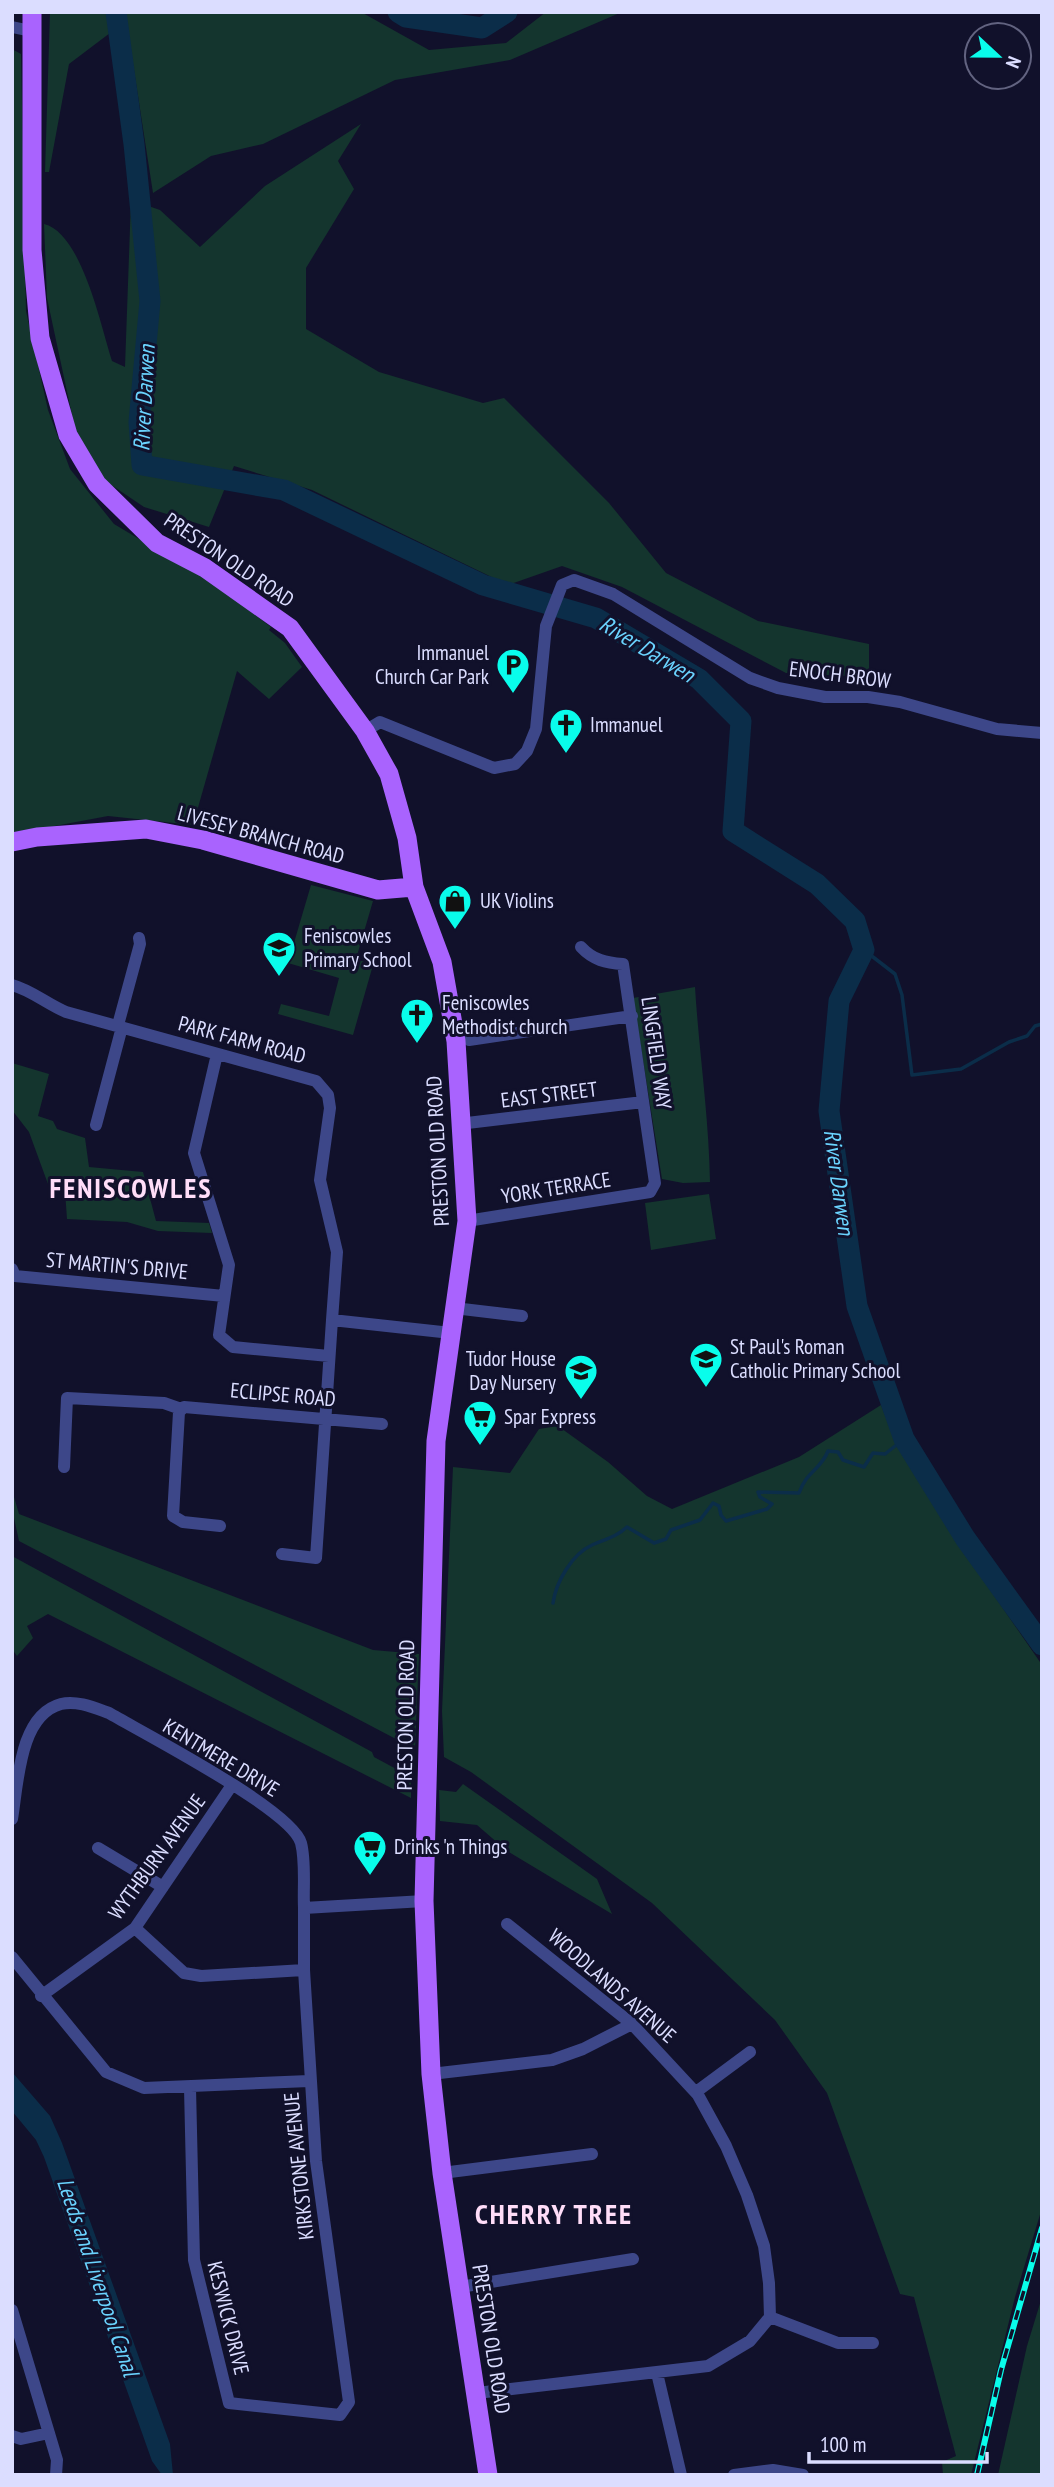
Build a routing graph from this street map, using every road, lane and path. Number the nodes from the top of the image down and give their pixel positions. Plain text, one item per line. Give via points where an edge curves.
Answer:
1 (25, 23) edge
2 (365, 731) junction
3 (1042, 733) edge
4 (12, 842) edge
5 (414, 887) junction
6 (138, 939) dead end
7 (581, 947) dead end
8 (12, 985) edge
9 (632, 1016) junction
10 (120, 1026) junction
11 (469, 1040) dead end
12 (217, 1054) junction
13 (643, 1102) junction
14 (459, 1124) junction
15 (96, 1125) dead end
16 (650, 1192) joint
17 (467, 1221) junction
18 (12, 1269) edge
19 (224, 1296) junction
20 (454, 1308) junction
21 (522, 1316) dead end
22 (332, 1320) junction
23 (451, 1333) junction
24 (329, 1356) junction
25 (181, 1409) junction
26 (327, 1419) junction
27 (382, 1424) dead end
28 (64, 1467) dead end
29 (220, 1526) dead end
30 (282, 1554) dead end
31 (232, 1785) junction
32 (12, 1819) edge
33 (98, 1848) dead end
34 (163, 1887) junction
35 (424, 1901) junction
36 (304, 1908) junction
37 (507, 1924) dead end
38 (135, 1928) junction
39 (12, 1957) edge
40 (304, 1970) junction
41 (41, 1996) junction
42 (632, 2024) junction
43 (750, 2052) dead end
44 (431, 2074) junction
45 (309, 2081) junction
46 (190, 2088) junction
47 (696, 2092) junction
48 (592, 2154) dead end
49 (442, 2172) junction
50 (633, 2259) dead end
51 (460, 2287) junction
52 (12, 2310) edge
53 (770, 2317) junction
54 (873, 2343) dead end
55 (657, 2373) junction
56 (477, 2393) junction
57 (340, 2415) joint
58 (49, 2433) junction
59 (12, 2436) edge
60 (773, 2472) edge
61 (56, 2475) edge
62 (488, 2475) edge
63 (681, 2475) edge
64 (734, 2475) edge
65 (803, 2475) edge

1 - 2 main road, PRESTON OLD ROAD via 32,250 40,338 68,435 97,484 157,543 205,568 290,628
2 - 3 street, ENOCH BROW via 380,722 494,768 514,764 527,751 536,730 546,626 568,582 613,594 750,678 778,688 825,697 900,702 997,729
2 - 5 main road, PRESTON OLD ROAD via 389,774 407,838
4 - 5 main road, LIVESEY BRANCH ROAD via 146,829 203,840 377,890
5 - 14 main road, PRESTON OLD ROAD via 442,962 456,1041
6 - 10 street via 141,944
7 - 9 street, LINGFIELD WAY via 589,956 623,964
8 - 10 street, PARK FARM ROAD via 65,1012
9 - 11 street
9 - 13 street, LINGFIELD WAY
10 - 12 street, PARK FARM ROAD
10 - 15 street
12 - 19 street via 194,1153 229,1265
12 - 22 street, PARK FARM ROAD via 316,1081 328,1095 320,1180 337,1252
13 - 14 street, EAST STREET
13 - 16 street, LINGFIELD WAY via 655,1183
14 - 17 main road, PRESTON OLD ROAD
16 - 17 street, YORK TERRACE
17 - 20 main road, PRESTON OLD ROAD
18 - 19 street, ST MARTIN'S DRIVE via 15,1276
19 - 24 street via 219,1335 233,1347
20 - 21 street
20 - 23 main road, PRESTON OLD ROAD
22 - 23 street
22 - 24 street, PARK FARM ROAD
23 - 35 main road, PRESTON OLD ROAD via 436,1441
24 - 26 street, PARK FARM ROAD
25 - 26 street, ECLIPSE ROAD via 189,1406
25 - 28 street, ECLIPSE ROAD via 164,1403 67,1398
25 - 29 street via 173,1516 183,1522
26 - 27 street, ECLIPSE ROAD
26 - 30 street, PARK FARM ROAD via 316,1558
31 - 32 street, KENTMERE DRIVE via 109,1713 83,1704 61,1704 36,1720 25,1749
31 - 34 street, WYTHBURN AVENUE
31 - 36 street, KENTMERE DRIVE via 291,1825 301,1843
33 - 34 street
34 - 38 street, WYTHBURN AVENUE
35 - 36 street
35 - 44 main road, PRESTON OLD ROAD
36 - 40 street, KIRKSTONE AVENUE
37 - 42 street, WOODLANDS AVENUE
38 - 40 street via 184,1973
38 - 41 street, WYTHBURN AVENUE
39 - 41 street
40 - 45 street, KIRKSTONE AVENUE
41 - 46 street via 107,2072 144,2088
42 - 44 street via 552,2060
42 - 47 street, WOODLANDS AVENUE
43 - 47 street
44 - 49 main road, PRESTON OLD ROAD
45 - 46 street
45 - 57 street, KIRKSTONE AVENUE via 349,2402
46 - 57 street, KESWICK DRIVE via 194,2260 229,2403
47 - 53 street, WOODLANDS AVENUE via 726,2146 764,2246
48 - 49 street
49 - 51 main road, PRESTON OLD ROAD
50 - 51 street
51 - 56 main road, PRESTON OLD ROAD
52 - 58 street
53 - 54 street via 838,2343
53 - 55 street via 750,2341 708,2366
55 - 56 street
55 - 63 street
56 - 62 main road, PRESTON OLD ROAD
58 - 59 street via 21,2439
58 - 61 street
60 - 64 street
60 - 65 street

